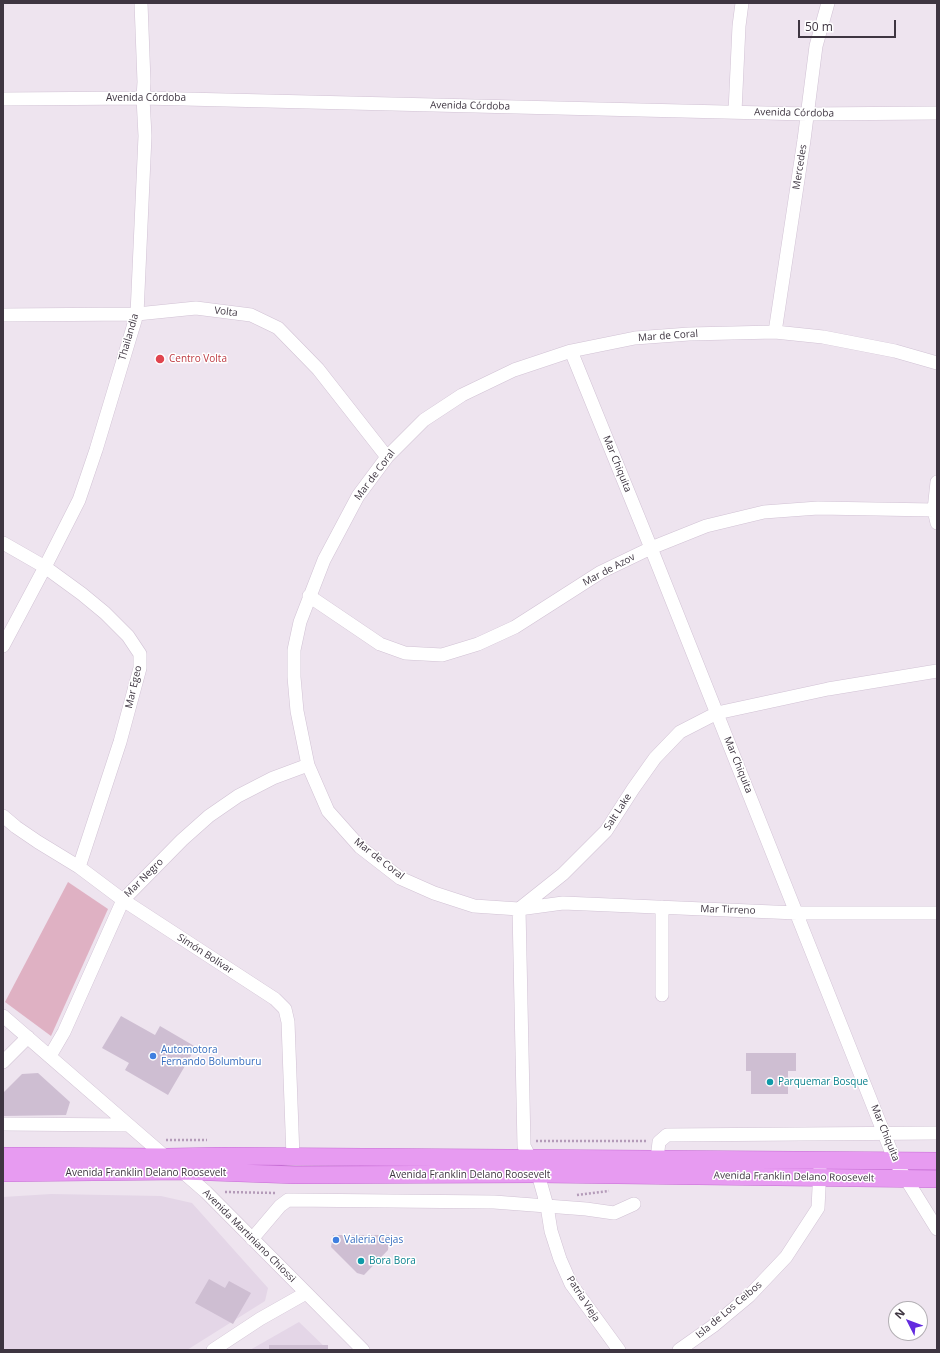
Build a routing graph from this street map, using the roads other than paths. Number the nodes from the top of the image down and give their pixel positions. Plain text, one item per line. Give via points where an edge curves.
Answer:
1 (141, 3) edge
2 (742, 3) edge
3 (828, 3) edge
4 (142, 98) junction
5 (3, 99) edge
6 (735, 112) junction
7 (807, 114) junction
8 (937, 114) edge
9 (137, 314) junction
10 (3, 315) edge
11 (775, 332) junction
12 (571, 351) junction
13 (937, 363) edge
14 (387, 457) junction
15 (937, 482) edge
16 (934, 510) junction
17 (937, 523) edge
18 (3, 543) edge
19 (651, 548) junction
20 (45, 567) junction
21 (309, 596) junction
22 (3, 646) edge
23 (937, 671) edge
24 (717, 713) junction
25 (308, 764) junction
26 (3, 816) edge
27 (79, 866) junction
28 (123, 900) junction
29 (662, 907) junction
30 (519, 908) junction
31 (797, 913) junction
32 (937, 913) edge
33 (662, 995) dead end
34 (3, 1016) edge
35 (28, 1037) junction
36 (50, 1056) junction
37 (3, 1062) edge
38 (3, 1124) edge
39 (128, 1124) junction
40 (884, 1133) junction
41 (937, 1133) edge
42 (3, 1156) edge
43 (168, 1157) junction
44 (293, 1157) junction
45 (530, 1158) junction
46 (657, 1159) junction
47 (819, 1160) junction
48 (895, 1161) junction
49 (937, 1161) edge
50 (183, 1171) junction
51 (3, 1173) edge
52 (538, 1174) junction
53 (820, 1178) junction
54 (905, 1178) junction
55 (937, 1178) edge
56 (634, 1204) dead end
57 (547, 1206) junction
58 (937, 1229) edge
59 (252, 1239) junction
60 (306, 1293) junction
61 (213, 1350) edge
62 (363, 1350) edge
63 (619, 1350) edge
64 (679, 1350) edge

1 - 4 street, Thailandia via 144,82
2 - 6 street
3 - 7 street, Mercedes via 816,46
4 - 5 street, Avenida Córdoba
4 - 6 street, Avenida Córdoba
4 - 9 street, Thailandia via 145,136
6 - 7 street, Avenida Córdoba
7 - 8 street, Avenida Córdoba
7 - 11 street, Mercedes
9 - 10 street, Volta
9 - 14 street, Volta via 196,308 251,315 278,328 318,370
9 - 20 street, Thailandia via 79,500
11 - 12 street, Mar de Coral via 635,338
11 - 13 street, Mar de Coral via 823,337
12 - 14 street, Mar de Coral via 514,370 462,395 424,420
12 - 19 street, Mar Chiquita
14 - 21 street, Mar de Coral via 358,496 324,560
15 - 16 street
16 - 17 street
16 - 19 street, Mar de Azov via 818,508 764,512 706,526
18 - 20 street, Mar Egeo
19 - 21 street, Mar de Azov via 601,572 515,627 478,644 442,655 405,653 380,644
19 - 24 street, Mar Chiquita
20 - 22 street, Thailandia
20 - 27 street, Mar Egeo via 105,613 128,636 140,654 140,668 120,742
21 - 25 street, Mar de Coral via 294,650 297,711
23 - 24 street, Salt Lake via 828,689
24 - 30 street, Salt Lake via 680,732 655,758 606,831 563,874
24 - 31 street, Mar Chiquita
25 - 28 street, Mar Negro via 245,792 209,816
25 - 30 street, Mar de Coral via 328,811 360,847 400,878 474,906
26 - 27 street, Simón Bolívar via 38,842
27 - 28 street, Simón Bolívar
28 - 36 street, Mar Negro via 64,1032
28 - 44 street, Simón Bolívar via 285,1009 288,1022
29 - 30 street, Mar Tirreno via 563,903
29 - 31 street, Mar Tirreno
29 - 33 street
30 - 45 street via 524,1146
31 - 32 street, Mar Tirreno
31 - 40 street, Mar Chiquita
34 - 35 street, Avenida Martiniano Chiossi
35 - 36 street, Avenida Martiniano Chiossi
35 - 37 street
36 - 39 street, Avenida Martiniano Chiossi
38 - 39 street
39 - 43 street, Avenida Martiniano Chiossi
40 - 41 street
40 - 46 street via 667,1135 659,1142
40 - 48 street, Mar Chiquita
42 - 43 main road, Avenida Franklin Delano Roosevelt
43 - 44 main road, Avenida Franklin Delano Roosevelt
43 - 50 street, Avenida Martiniano Chiossi
44 - 45 main road, Avenida Franklin Delano Roosevelt
45 - 46 main road, Avenida Franklin Delano Roosevelt
45 - 52 street, Patria Vieja
46 - 47 main road, Avenida Franklin Delano Roosevelt
47 - 48 main road, Avenida Franklin Delano Roosevelt
47 - 53 street, Isla de Los Ceibos
48 - 49 main road, Avenida Franklin Delano Roosevelt
48 - 54 street, Mar Chiquita
50 - 51 main road, Avenida Franklin Delano Roosevelt
50 - 52 main road, Avenida Franklin Delano Roosevelt via 295,1175
50 - 59 street, Avenida Martiniano Chiossi
52 - 53 main road, Avenida Franklin Delano Roosevelt
52 - 57 street, Patria Vieja
53 - 54 main road, Avenida Franklin Delano Roosevelt
53 - 64 street, Isla de Los Ceibos via 818,1208 786,1257 749,1296
54 - 55 main road, Avenida Franklin Delano Roosevelt
54 - 58 street, Mar Chiquita
56 - 57 street via 614,1213
57 - 59 street via 486,1202 288,1200
57 - 63 street, Patria Vieja via 551,1231 571,1284
59 - 60 street, Avenida Martiniano Chiossi
60 - 61 street
60 - 62 street, Avenida Martiniano Chiossi

